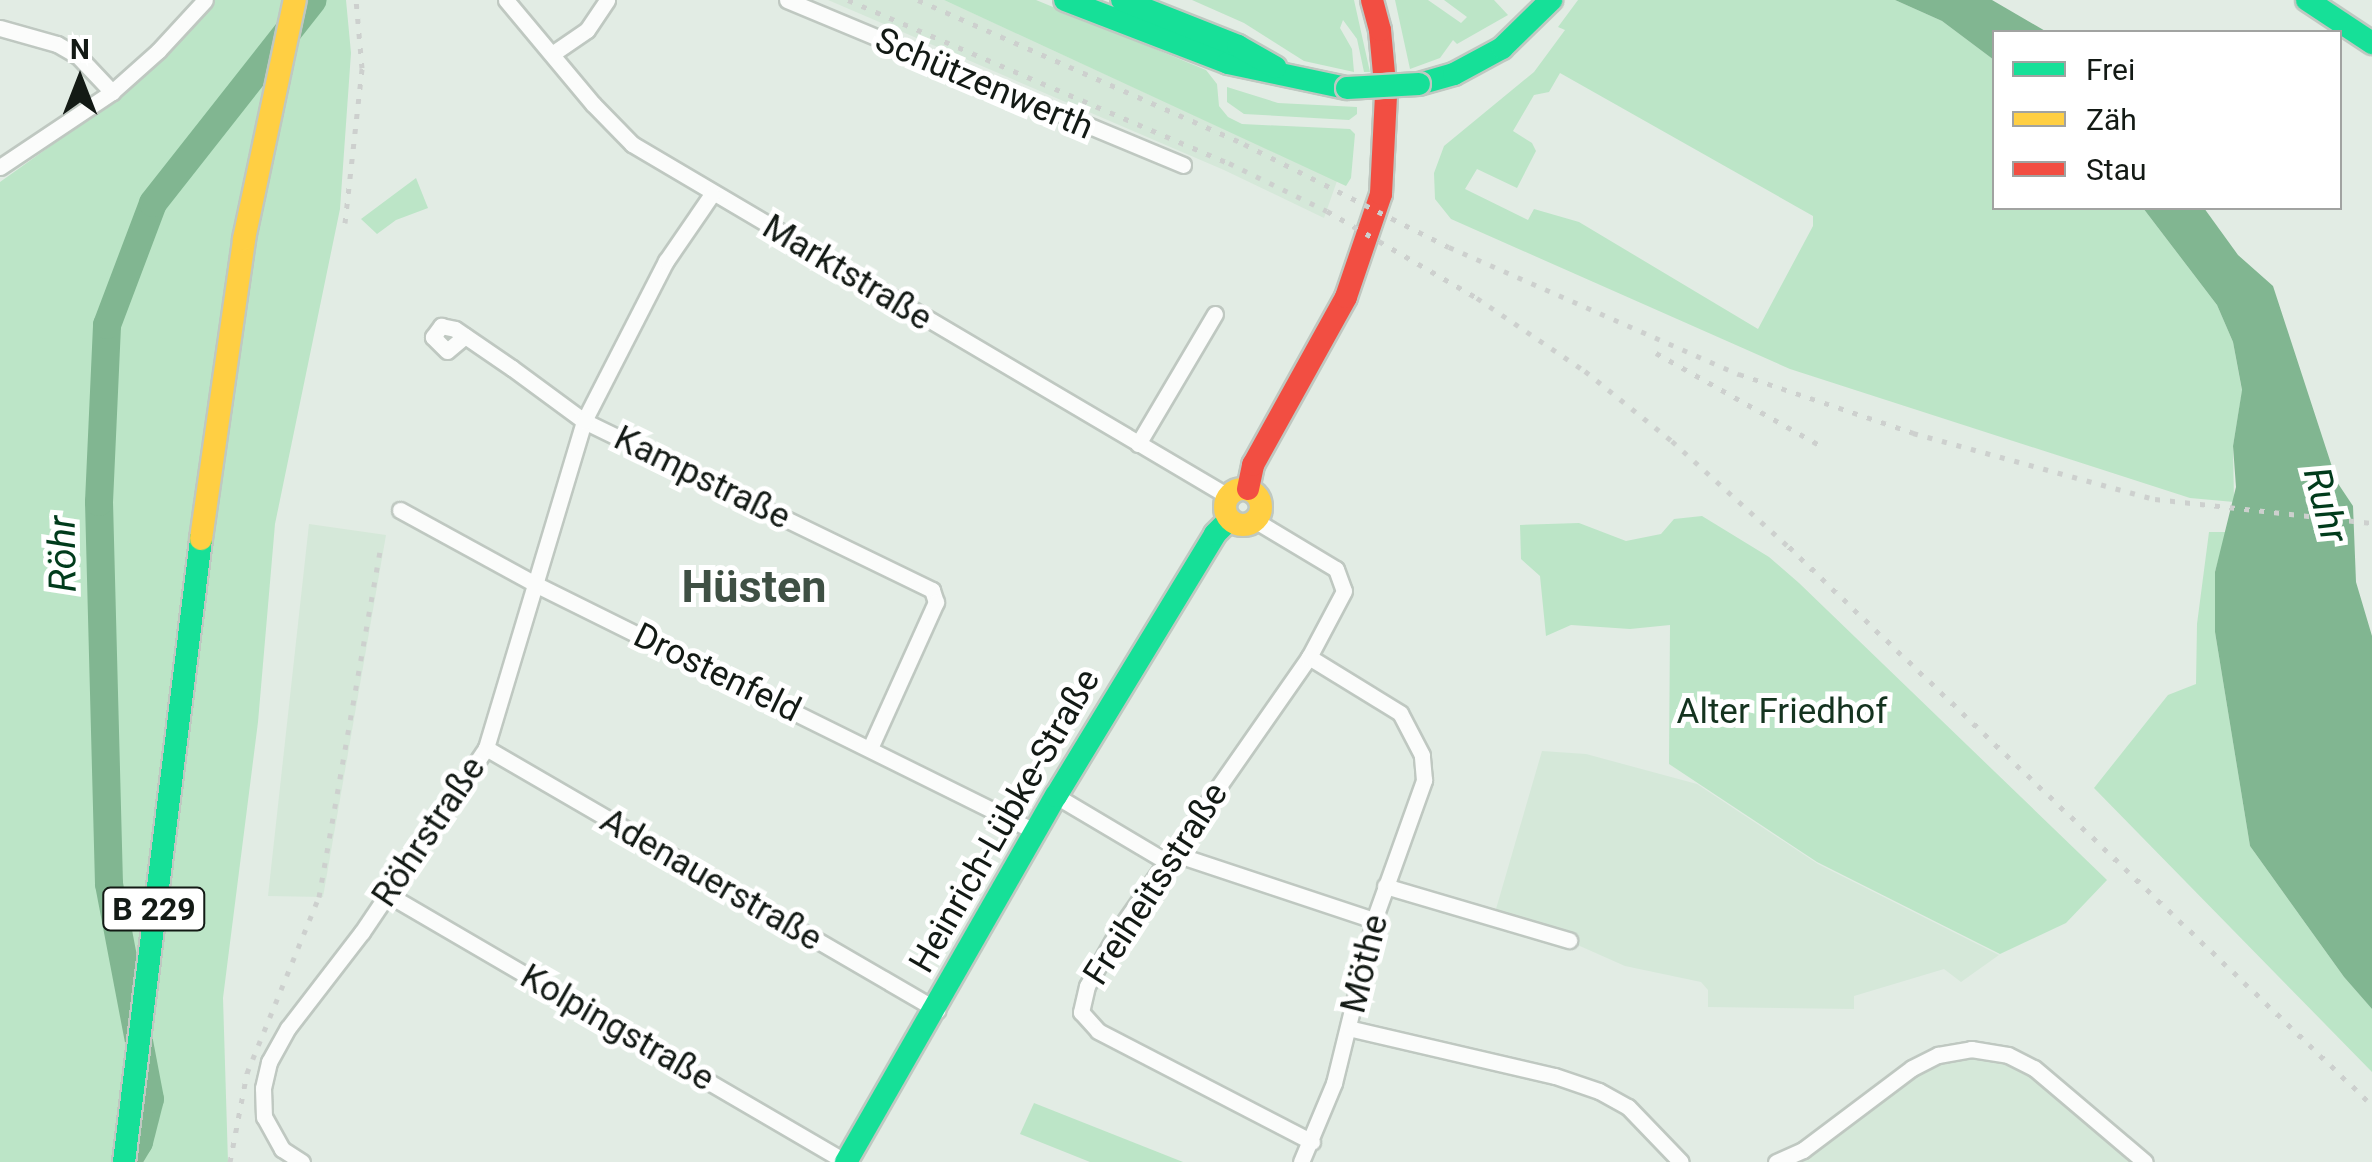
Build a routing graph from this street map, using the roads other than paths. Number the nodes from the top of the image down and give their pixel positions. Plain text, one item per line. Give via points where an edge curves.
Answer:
1 (204, 0) edge
2 (295, 0) edge
3 (506, 0) edge
4 (607, 0) edge
5 (786, 0) edge
6 (1122, 0) edge
7 (1149, 0) edge
8 (1372, 0) edge
9 (2307, 0) edge
10 (1072, 1) edge
11 (1550, 2) edge
12 (1174, 20) junction
13 (0, 28) edge
14 (2372, 44) edge
15 (552, 54) junction
16 (1282, 72) junction
17 (112, 92) junction
18 (1183, 166) dead end
19 (0, 168) edge
20 (712, 194) junction
21 (1215, 314) dead end
22 (466, 336) dead end
23 (584, 422) junction
24 (1138, 444) junction
25 (1238, 492) junction
26 (400, 510) dead end
27 (1230, 520) junction
28 (1256, 521) junction
29 (536, 585) junction
30 (1308, 657) junction
31 (486, 748) junction
32 (870, 748) junction
33 (1056, 796) junction
34 (1036, 832) junction
35 (1166, 856) junction
36 (1385, 886) junction
37 (388, 894) junction
38 (1374, 920) junction
39 (1570, 940) dead end
40 (937, 1010) junction
41 (1348, 1028) junction
42 (1312, 1142) junction
43 (124, 1162) edge
44 (302, 1162) edge
45 (846, 1162) edge
46 (1301, 1162) edge
47 (1681, 1162) edge
48 (1776, 1162) edge
49 (2145, 1162) edge

1 - 17 street
2 - 43 street, B 229 via 244,239
3 - 15 street, Marktstraße
4 - 15 street via 587,30
5 - 18 street, Schützenwerth
6 - 12 street
7 - 12 street
8 - 25 street via 1386,95 1380,194 1346,297
9 - 14 street
10 - 16 street via 1228,63
11 - 16 street, bridge via 1484,60 1419,84 1346,88
12 - 16 street
13 - 17 street via 78,56
15 - 20 street, Marktstraße via 632,144
17 - 19 street
20 - 23 street, Röhrstraße via 666,261
20 - 24 street, Marktstraße
21 - 24 street
22 - 23 street
23 - 29 street, Röhrstraße
23 - 32 street, Kampstraße via 932,590 936,602
24 - 25 street, Marktstraße
25 - 27 street via 1224,508
25 - 28 street via 1260,500
26 - 29 street, Drostenfeld
27 - 28 street via 1246,526
27 - 33 street, Heinrich-Lübke-Straße via 1215,534
28 - 30 street, Freiheitsstraße via 1336,569 1344,583
29 - 31 street, Röhrstraße
29 - 32 street, Drostenfeld
30 - 35 street, Freiheitsstraße
30 - 36 street, Möthe via 1393,706 1422,754 1420,802
31 - 37 street, Röhrstraße
31 - 40 street, Adenauerstraße
32 - 34 street, Drostenfeld
33 - 34 street, Heinrich-Lübke-Straße
33 - 35 street
34 - 40 street, Heinrich-Lübke-Straße
35 - 38 street
35 - 42 street, Freiheitsstraße via 1087,986 1084,1019
36 - 38 street, Möthe
36 - 39 street
37 - 44 street, Röhrstraße via 279,1042 264,1078 262,1104 275,1140
37 - 45 street, Kolpingstraße
38 - 41 street, Möthe
40 - 45 street, Heinrich-Lübke-Straße
41 - 42 street
41 - 47 street, Möthe via 1599,1090 1628,1107
42 - 46 street
48 - 49 street via 1803,1150 1912,1068 1971,1049 2034,1068

